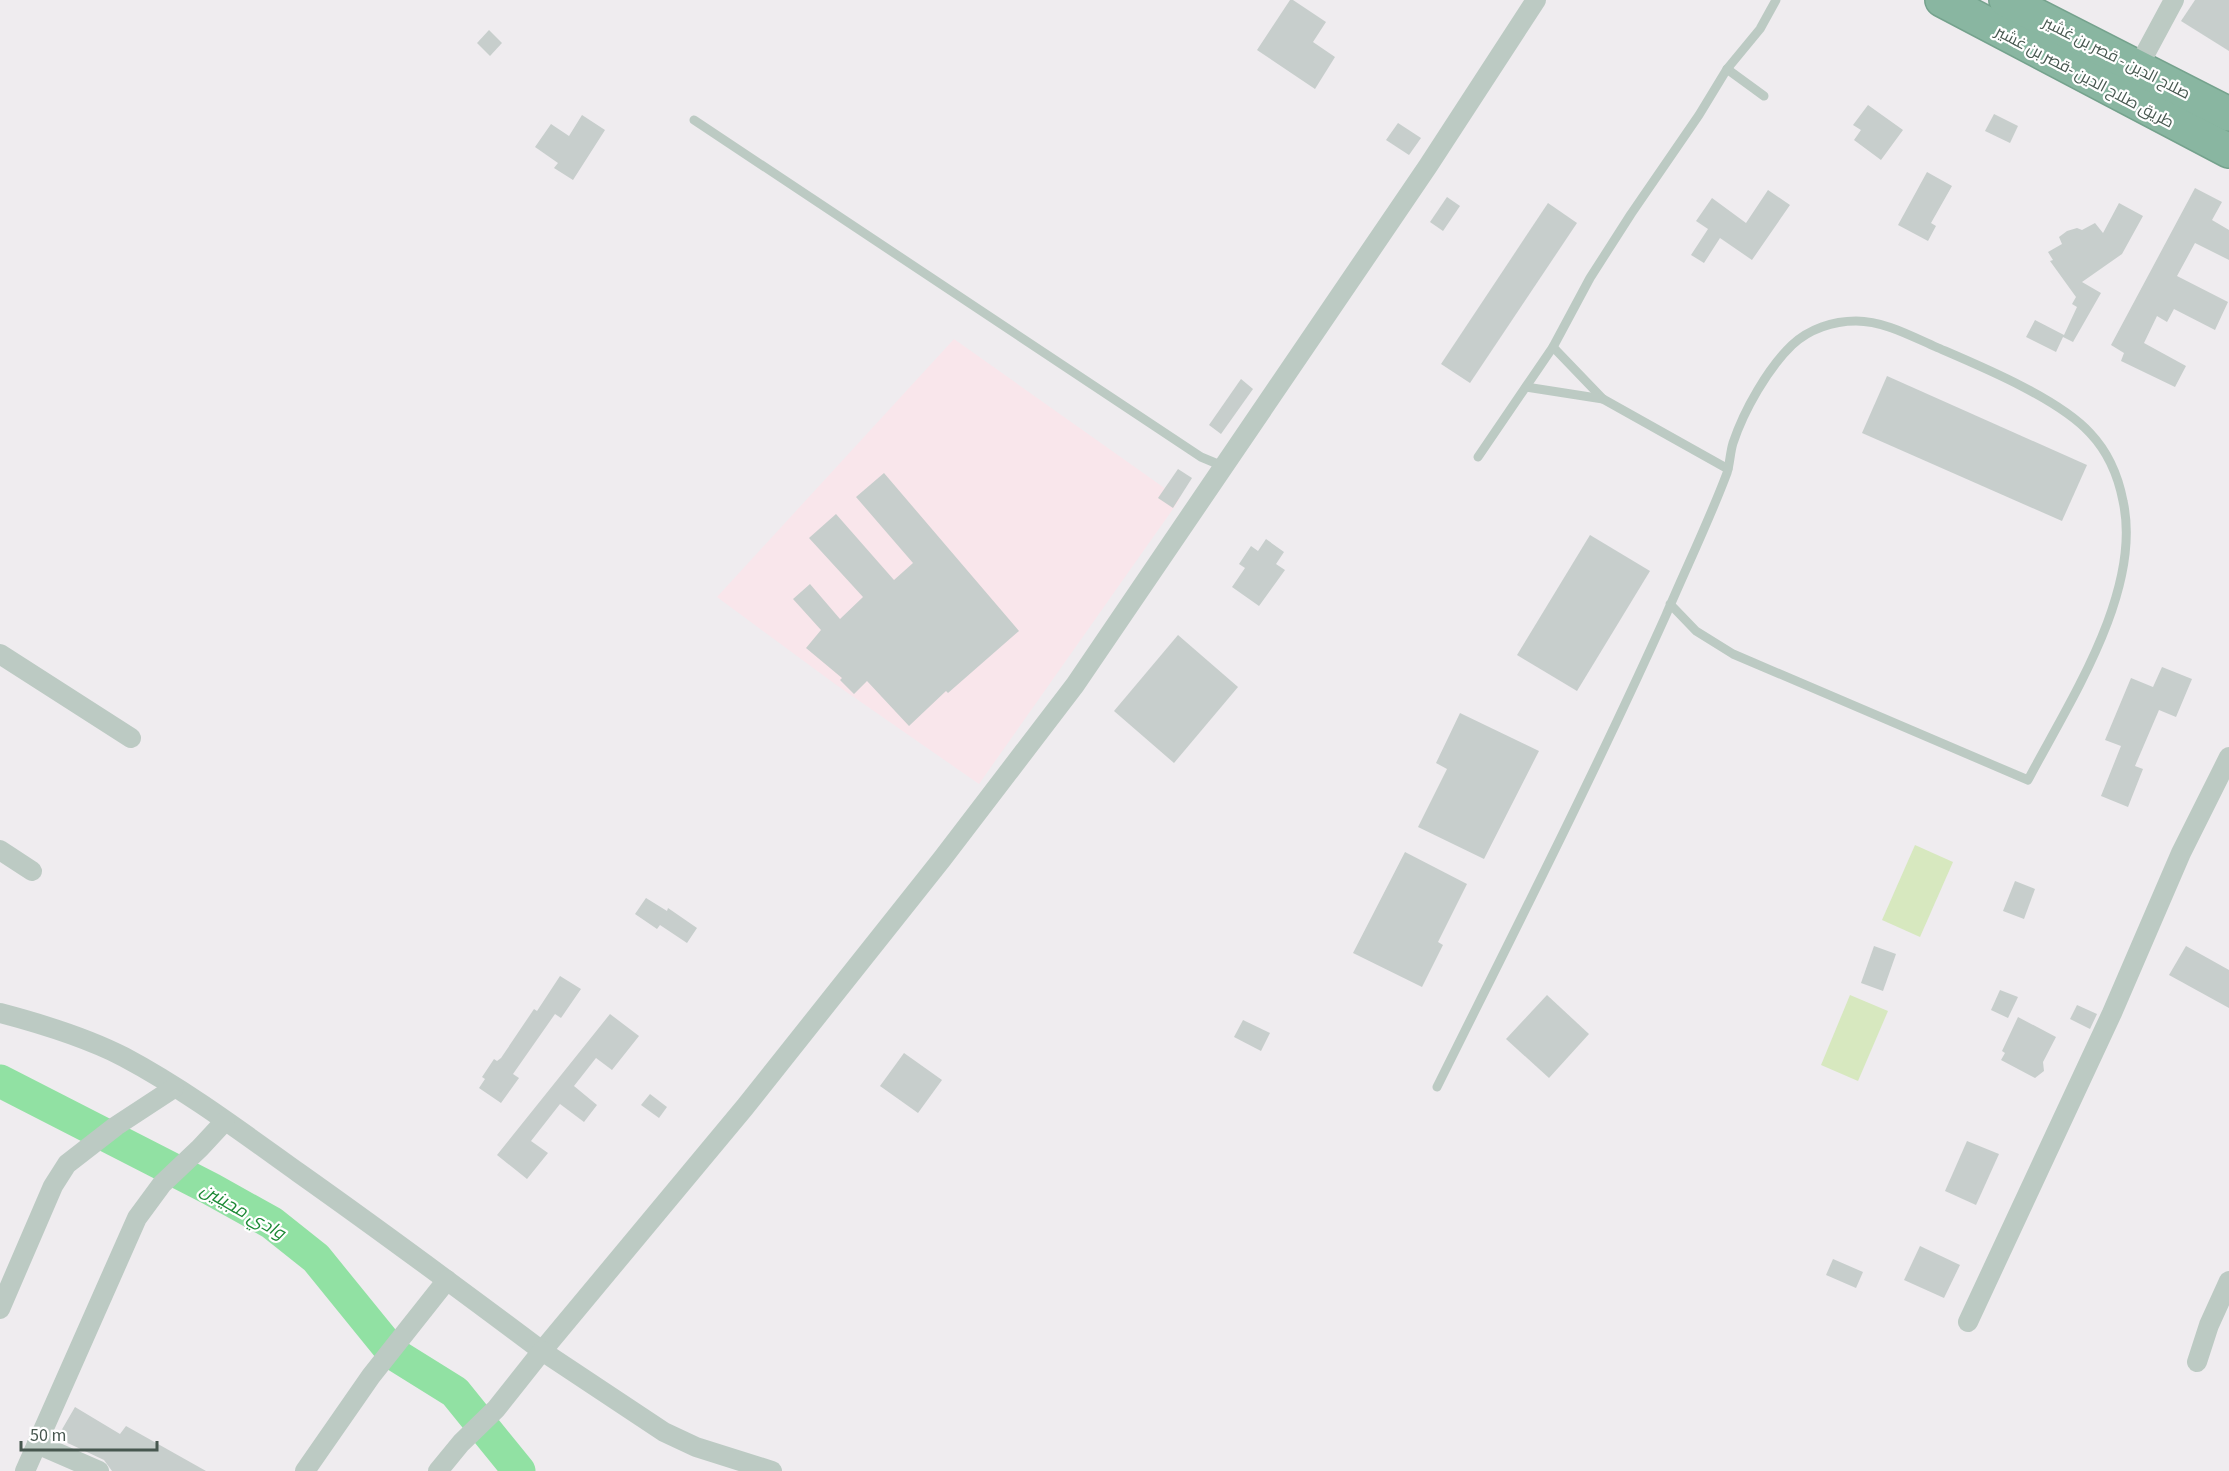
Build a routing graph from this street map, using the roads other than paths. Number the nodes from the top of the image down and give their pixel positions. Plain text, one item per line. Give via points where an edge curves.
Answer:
1 (1536, 0) edge
2 (1776, 0) edge
3 (1942, 0) edge
4 (2006, 0) edge
5 (2174, 0) edge
6 (2138, 67) junction
7 (1727, 69) junction
8 (1764, 96) dead end
9 (2229, 114) edge
10 (694, 120) dead end
11 (2229, 151) edge
12 (1553, 347) junction
13 (1526, 387) junction
14 (1603, 399) junction
15 (1478, 458) dead end
16 (1225, 467) junction
17 (1728, 469) junction
18 (1670, 604) junction
19 (0, 654) edge
20 (131, 738) dead end
21 (2229, 757) edge
22 (0, 850) edge
23 (32, 871) dead end
24 (0, 1013) edge
25 (1437, 1087) dead end
26 (174, 1088) junction
27 (225, 1121) junction
28 (447, 1280) junction
29 (2229, 1281) edge
30 (0, 1309) edge
31 (1968, 1322) dead end
32 (542, 1351) junction
33 (2197, 1362) dead end
34 (37, 1444) junction
35 (25, 1471) edge
36 (99, 1471) edge
37 (305, 1471) edge
38 (438, 1471) edge
39 (772, 1471) edge

1 - 16 street
2 - 7 lane via 1760,29
3 - 11 highway, طريق صلاح الدين -قصر بن غشير
4 - 6 highway, صلاح الدين - قصر بن غشير
5 - 6 street
6 - 9 highway, صلاح الدين - قصر بن غشير
7 - 8 lane
7 - 12 lane via 1590,278
10 - 16 lane via 1191,451
12 - 13 lane
12 - 14 lane
13 - 14 lane
13 - 15 lane
14 - 17 lane
16 - 32 street via 1075,685 949,850 745,1107
17 - 18 lane
17 - 18 lane via 1733,444 1775,363 1796,341 1822,325 1858,321 1893,328 1980,366 2055,406 2087,429 2104,448 2114,469 2124,502 2126,558 2098,647 2028,780 1733,654 1696,631
18 - 25 lane via 1586,790
19 - 20 street
21 - 31 street via 2181,853
22 - 23 street
24 - 26 street via 55,1028 123,1057
26 - 27 street
26 - 30 street via 147,1103 67,1164 53,1186
27 - 28 street
27 - 34 street via 162,1184 137,1218
28 - 32 street
28 - 37 street via 371,1376
29 - 33 street
32 - 38 street via 496,1409
32 - 39 street via 664,1432 696,1447
34 - 35 street
34 - 36 street

